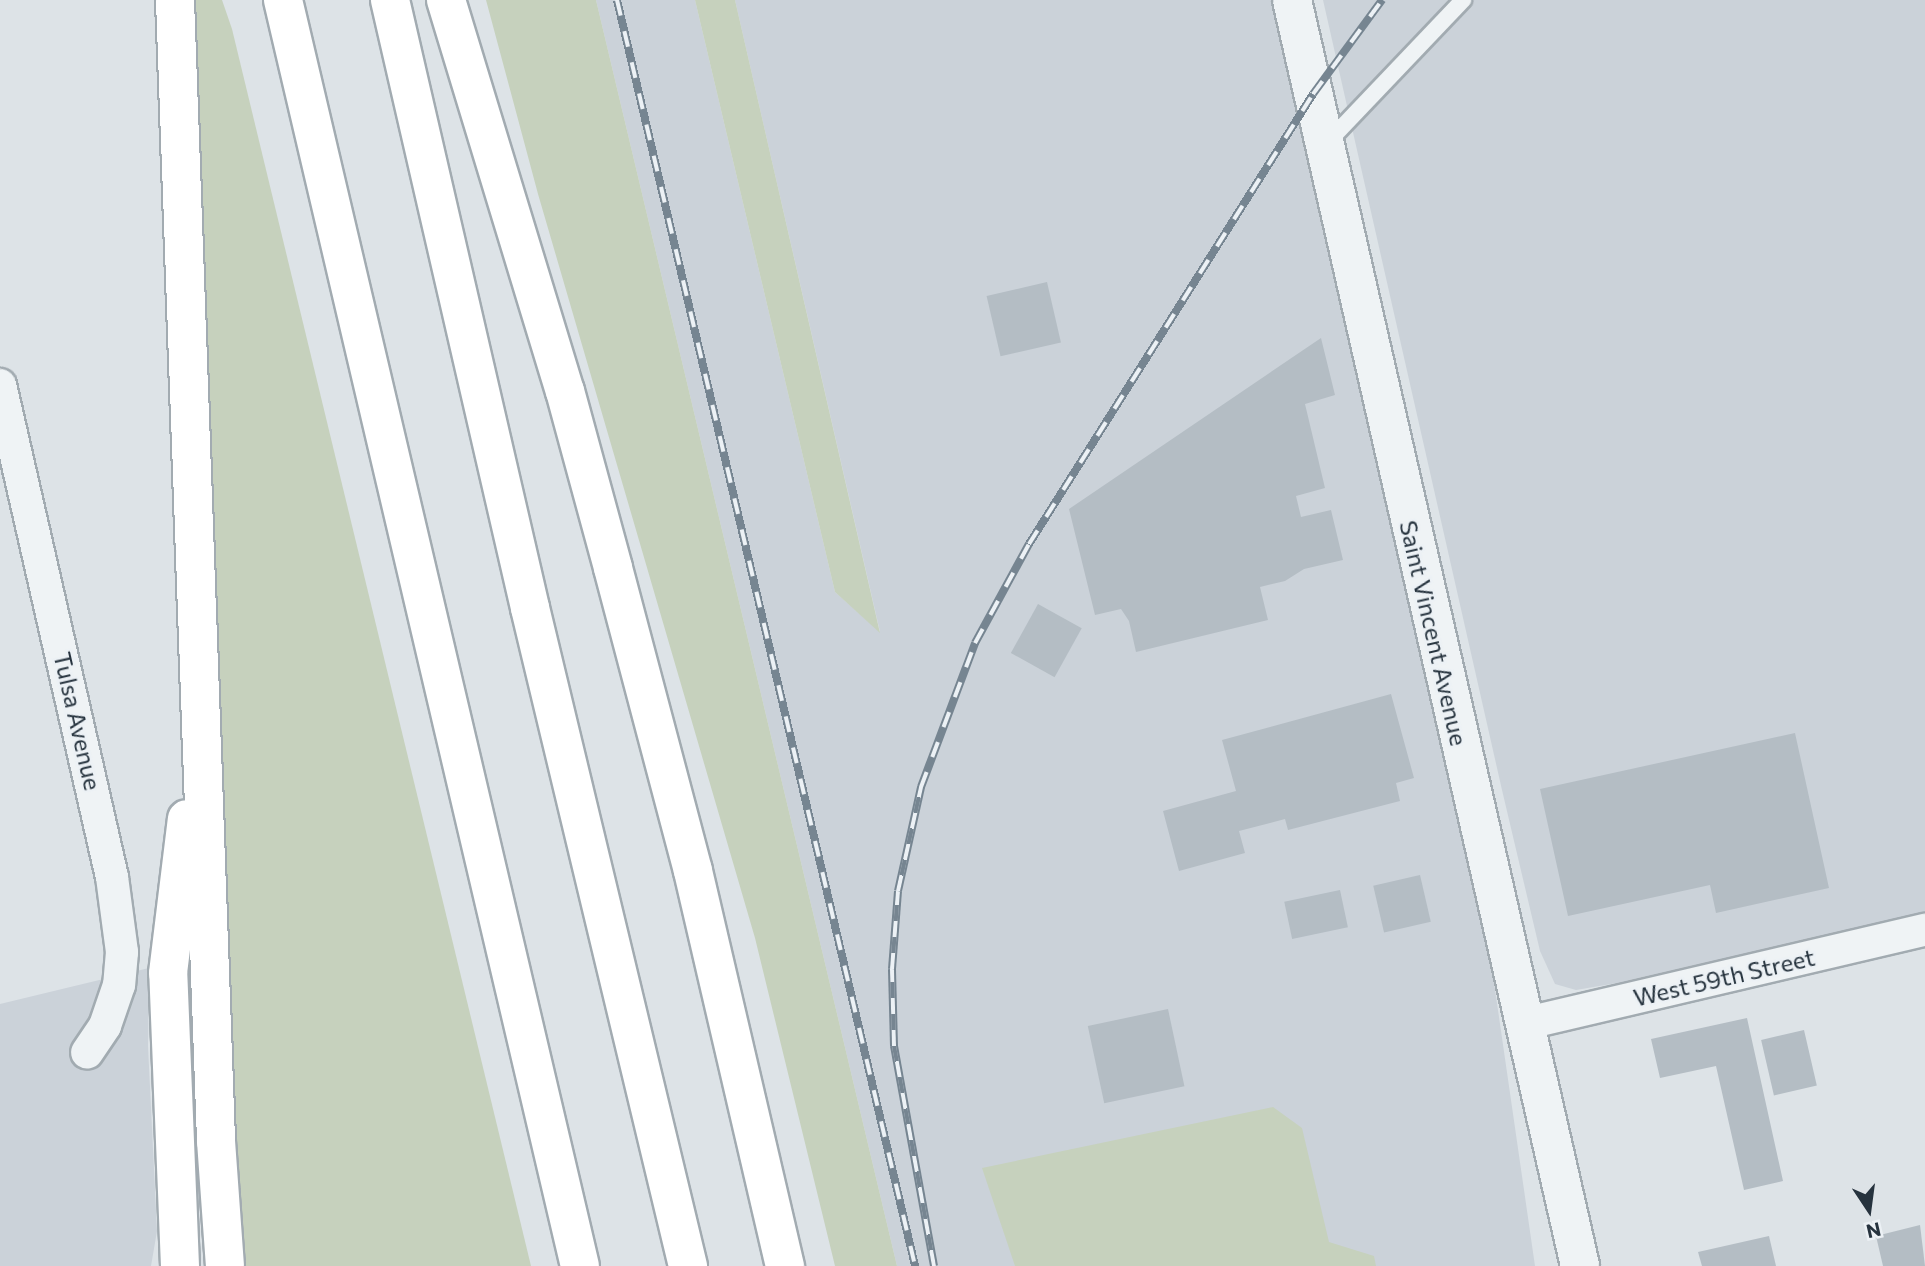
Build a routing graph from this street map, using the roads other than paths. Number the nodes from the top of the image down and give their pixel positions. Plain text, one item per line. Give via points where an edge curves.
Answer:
1 (175, 0) edge
2 (283, 0) edge
3 (390, 0) edge
4 (446, 0) edge
5 (1292, 0) edge
6 (1463, 0) edge
7 (1324, 145) junction
8 (0, 385) edge
9 (4, 418) edge
10 (202, 696) junction
11 (1925, 930) edge
12 (1523, 1024) junction
13 (87, 1053) dead end
14 (180, 1266) edge
15 (225, 1266) edge
16 (580, 1266) edge
17 (688, 1266) edge
18 (785, 1266) edge
19 (1580, 1266) edge

1 - 10 highway
2 - 16 highway
3 - 17 highway
4 - 18 highway via 565,391 613,568 694,871
5 - 7 street, Saint Vincent Avenue
6 - 7 lane
7 - 12 street, Saint Vincent Avenue
8 - 9 street, Tulsa Avenue
9 - 13 street, Tulsa Avenue via 112,877 122,952 119,985 105,1026
10 - 14 highway via 167,973
10 - 15 highway via 216,1141
11 - 12 street, West 59th Street
12 - 19 street, Saint Vincent Avenue

